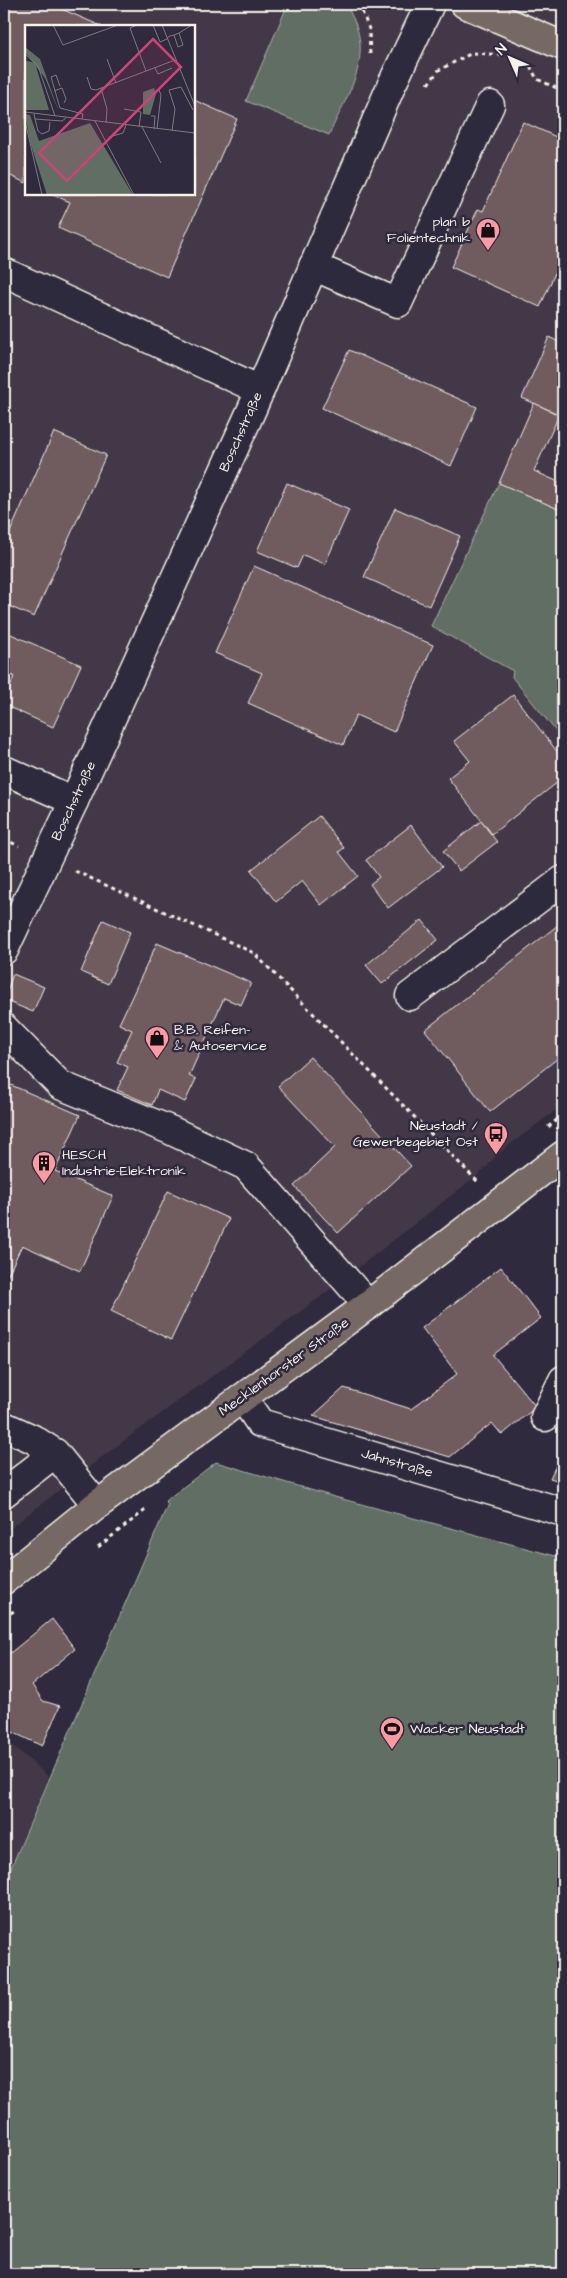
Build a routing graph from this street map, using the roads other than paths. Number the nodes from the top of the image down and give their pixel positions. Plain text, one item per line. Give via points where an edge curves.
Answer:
1 (430, 4) edge
2 (465, 4) edge
3 (563, 46) edge
4 (490, 105) dead end
5 (313, 266) junction
6 (4, 272) edge
7 (260, 390) junction
8 (4, 770) edge
9 (74, 801) junction
10 (563, 880) edge
11 (4, 950) edge
12 (410, 996) dead end
13 (4, 1028) edge
14 (563, 1155) edge
15 (368, 1305) junction
16 (563, 1380) edge
17 (243, 1398) junction
18 (545, 1417) dead end
19 (4, 1426) edge
20 (55, 1452) junction
21 (4, 1493) edge
22 (97, 1505) junction
23 (563, 1512) edge
24 (4, 1580) edge

1 - 5 street, Boschstraße
2 - 3 main road
4 - 5 street via 398,303
5 - 7 street, Boschstraße
6 - 7 street
7 - 9 street, Boschstraße
8 - 9 street
9 - 11 street, Boschstraße
10 - 12 street
13 - 15 street via 60,1085 170,1130 246,1166
14 - 15 main road, Mecklenhorster Straße
15 - 17 main road, Mecklenhorster Straße
16 - 18 street
17 - 22 main road, Mecklenhorster Straße
17 - 23 street, Jahnstraße via 260,1423
19 - 20 street
20 - 21 street
20 - 22 street
22 - 24 main road, Mecklenhorster Straße

